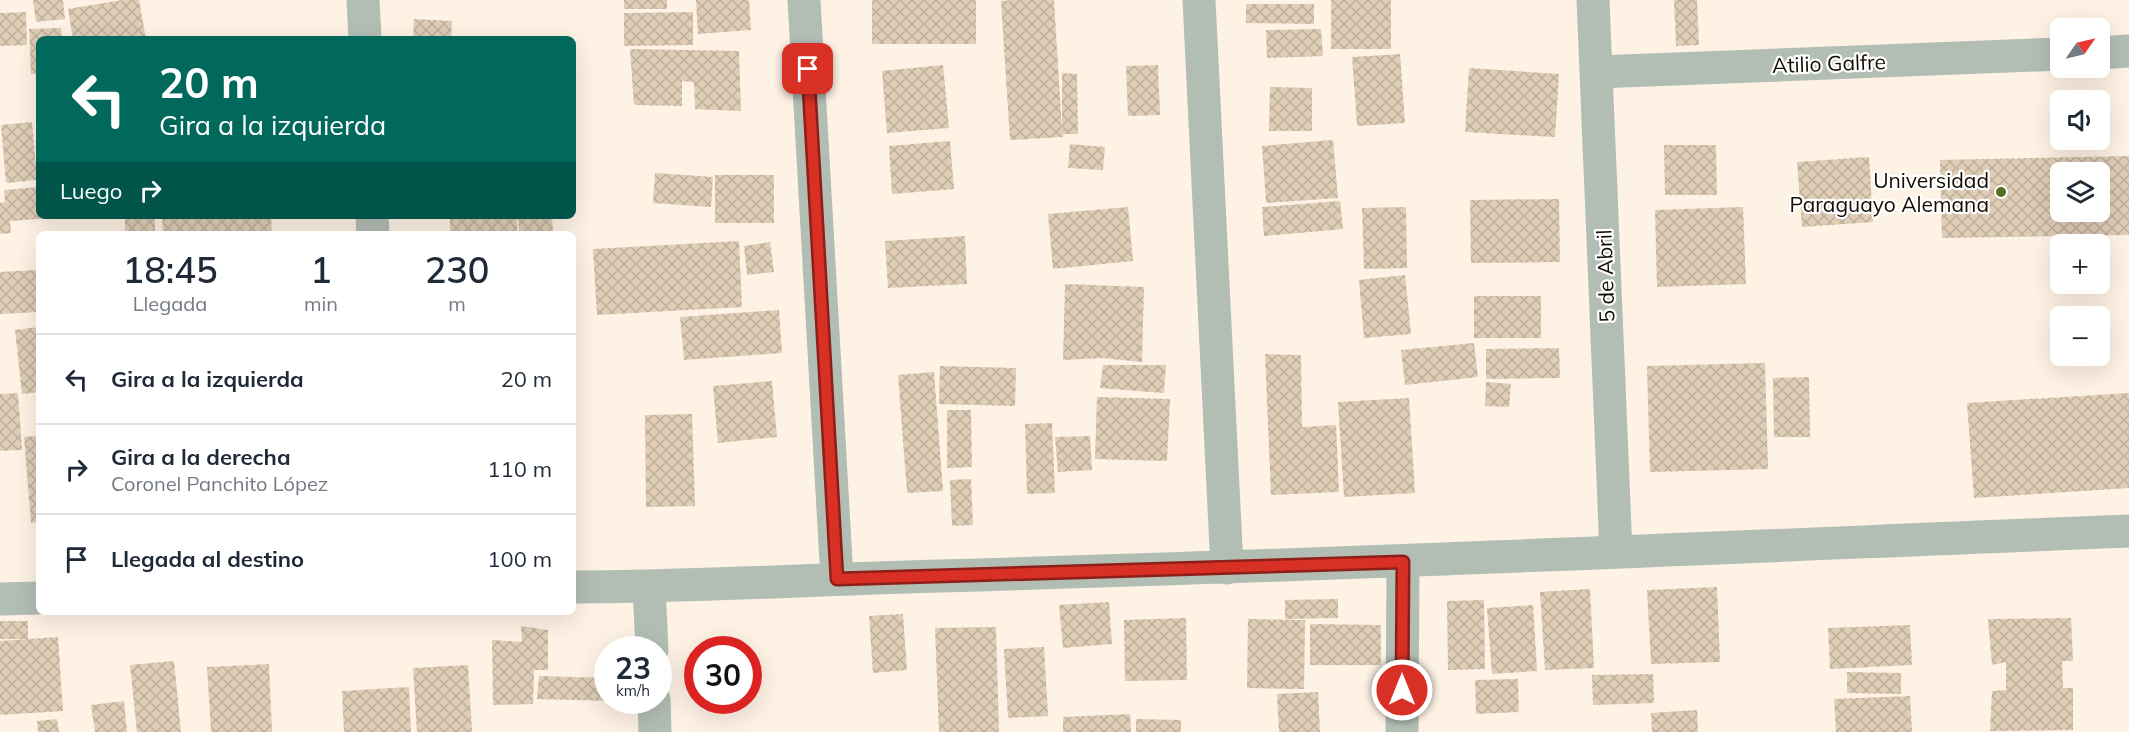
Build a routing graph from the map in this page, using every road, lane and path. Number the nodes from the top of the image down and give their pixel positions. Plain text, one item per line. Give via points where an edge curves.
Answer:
1 (363, 0) edge
2 (804, 0) edge
3 (1199, 0) edge
4 (1593, 0) edge
5 (365, 36) edge
6 (2129, 51) edge
7 (2110, 52) edge
8 (2050, 54) edge
9 (1597, 72) junction
10 (2129, 531) edge
11 (1616, 552) junction
12 (1403, 562) junction
13 (1227, 568) junction
14 (837, 579) junction
15 (576, 587) edge
16 (649, 587) junction
17 (36, 598) edge
18 (0, 599) edge
19 (651, 636) edge
20 (654, 714) edge
21 (655, 732) edge
22 (1402, 732) edge

1 - 5 street
2 - 14 street
3 - 13 street
4 - 9 street, 5 de Abril
6 - 7 street
8 - 9 street, Atilio Galfre
9 - 11 street, 5 de Abril
10 - 11 street
11 - 12 street
12 - 13 street
12 - 22 street
13 - 14 street
14 - 16 street
15 - 16 street
16 - 19 street
17 - 18 street
20 - 21 street

